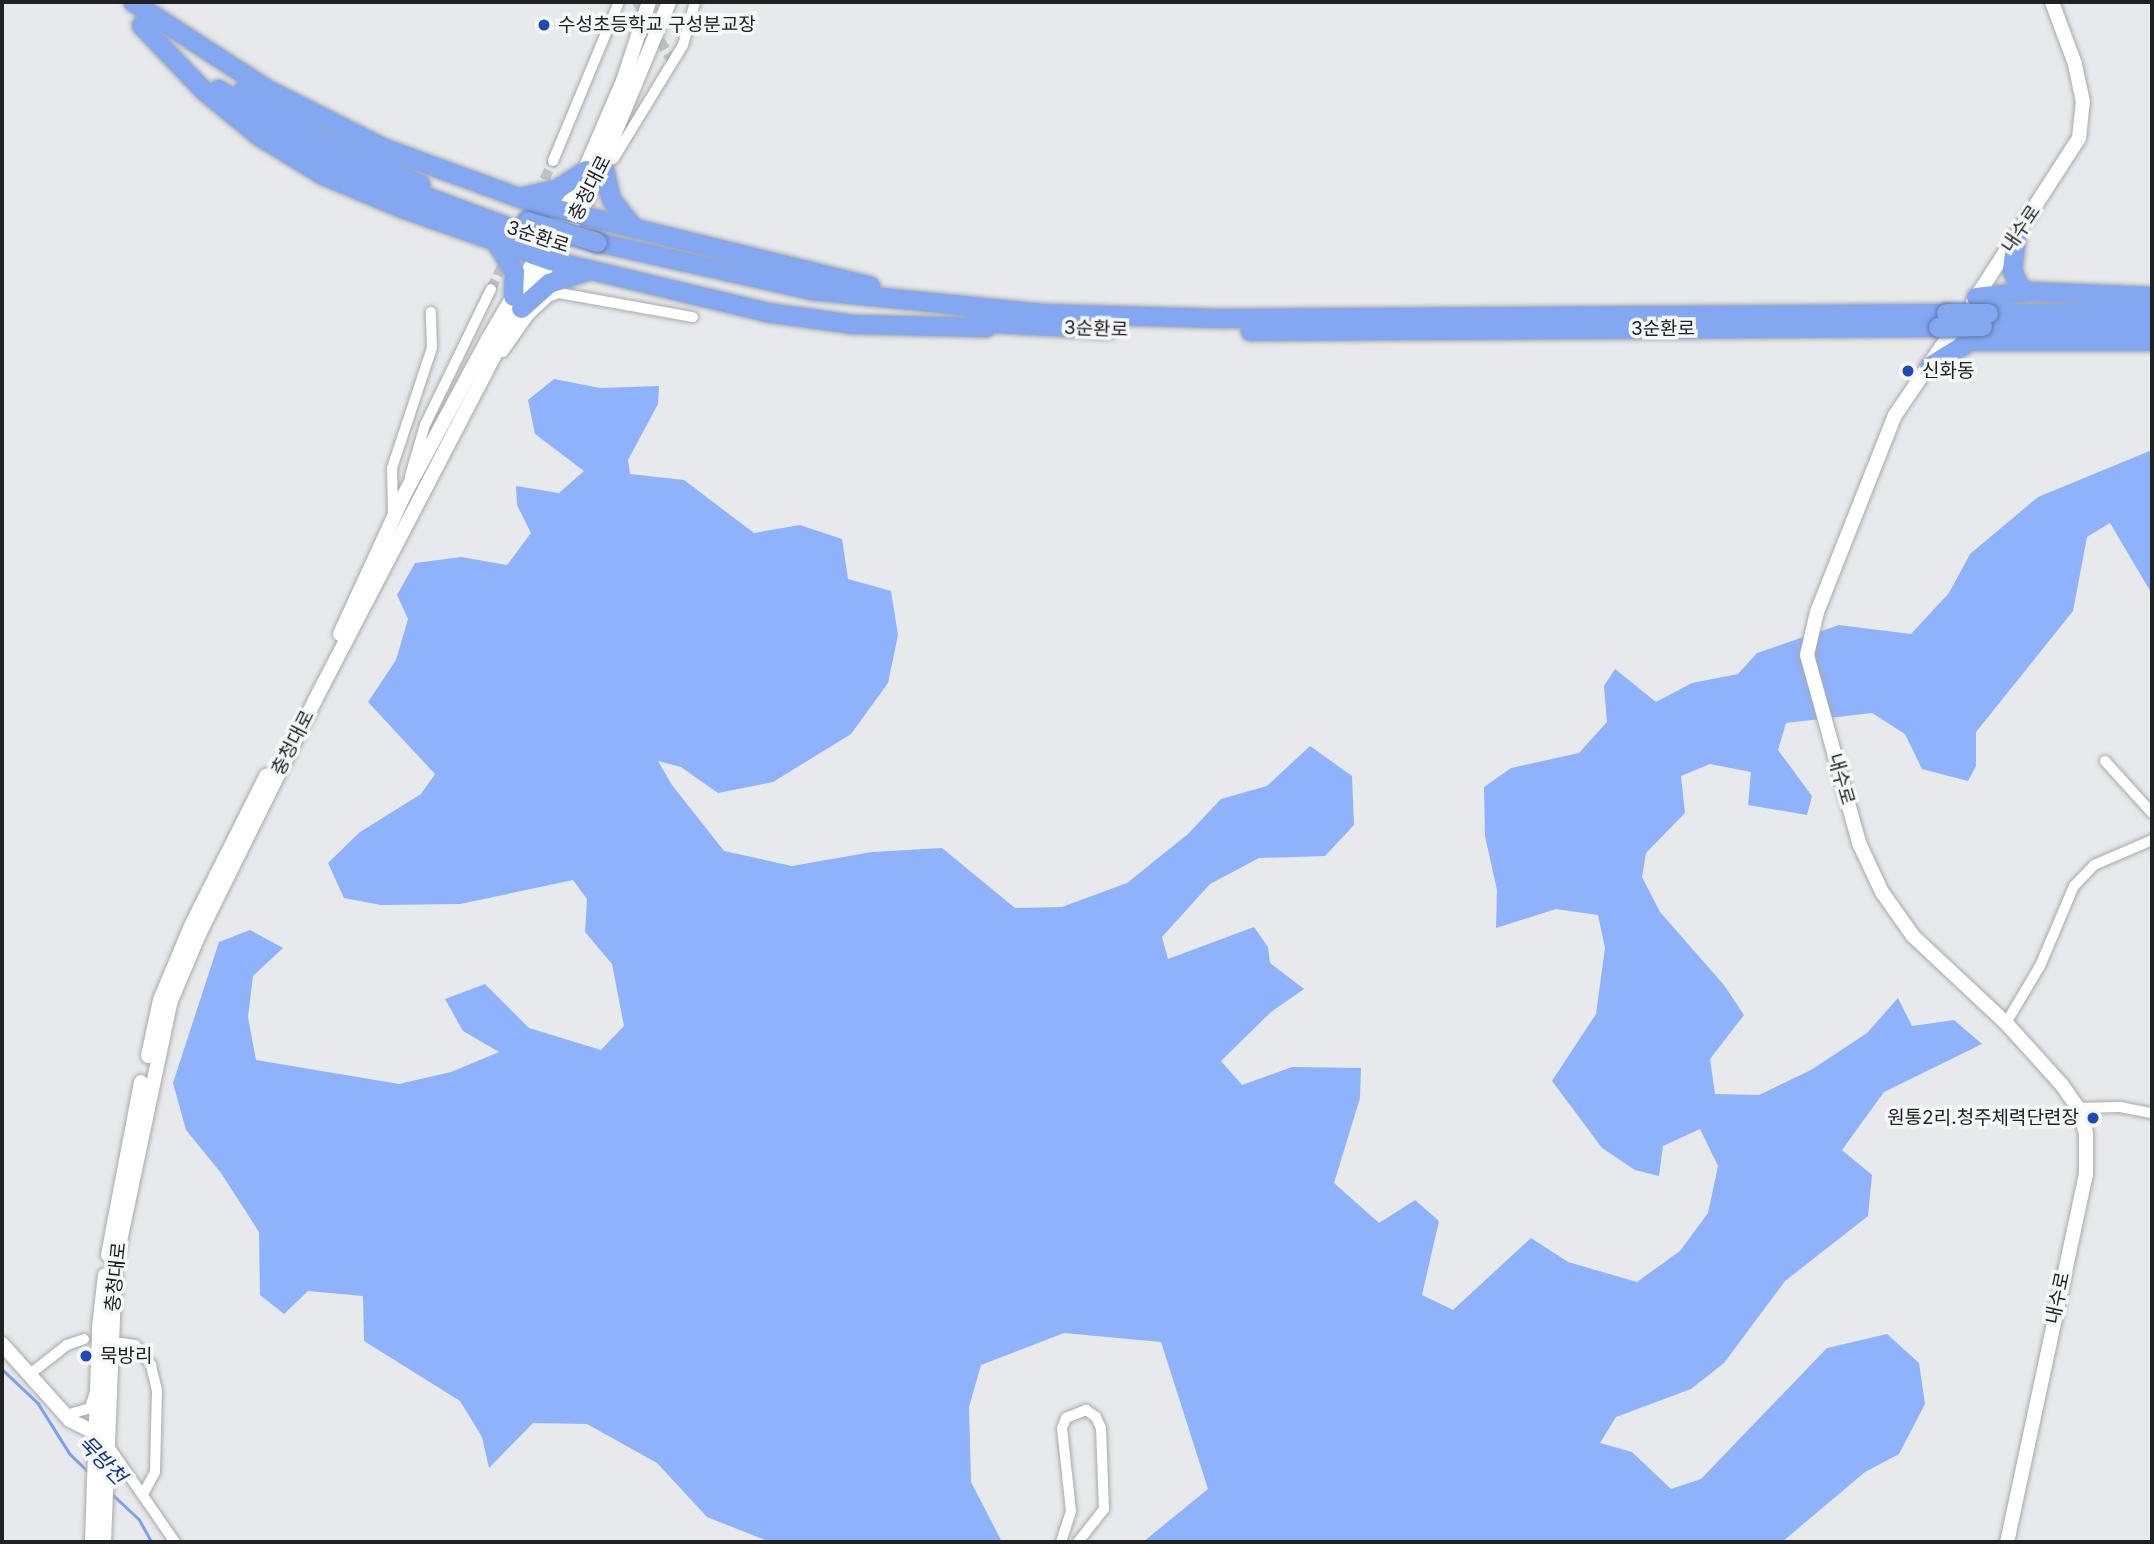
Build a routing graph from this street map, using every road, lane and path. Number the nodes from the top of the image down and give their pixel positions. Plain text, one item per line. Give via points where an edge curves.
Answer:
1 (116, 2) edge
2 (133, 2) edge
3 (619, 2) edge
4 (649, 2) edge
5 (669, 2) edge
6 (695, 2) edge
7 (2052, 2) edge
8 (141, 25) junction
9 (553, 161) tunnel mouth
10 (595, 167) junction
11 (516, 197) junction
12 (578, 215) junction
13 (526, 227) junction
14 (635, 229) junction
15 (2016, 237) junction
16 (494, 241) junction
17 (593, 255) junction
18 (552, 261) junction
19 (491, 289) tunnel mouth
20 (2028, 291) junction
21 (2152, 296) edge
22 (517, 302) junction
23 (430, 312) dead end
24 (2152, 312) edge
25 (1031, 313) junction
26 (1981, 314) junction
27 (693, 317) dead end
28 (1947, 321) junction
29 (2152, 325) edge
30 (2152, 341) edge
31 (1929, 366) junction
32 (471, 402) junction
33 (403, 497) junction
34 (393, 516) junction
35 (2105, 761) dead end
36 (2152, 813) edge
37 (2152, 840) edge
38 (2007, 1023) junction
39 (2078, 1108) junction
40 (2152, 1113) edge
41 (84, 1339) dead end
42 (121, 1343) dead end
43 (2, 1344) edge
44 (30, 1374) junction
45 (98, 1382) junction
46 (66, 1415) junction
47 (96, 1433) junction
48 (102, 1448) junction
49 (144, 1493) junction
50 (92, 1542) edge
51 (104, 1542) edge
52 (175, 1542) edge
53 (1061, 1542) edge
54 (1078, 1542) edge
55 (2007, 1542) edge

1 - 8 highway, 3순환로
2 - 11 highway via 225,64 338,128
2 - 13 highway, 3순환로 via 242,91 321,139
3 - 9 street
4 - 10 main road, 충청대로
5 - 10 main road, 충청대로
6 - 10 street via 683,45 614,158
7 - 15 main road, 내수로 via 2080,89 2079,138
8 - 13 highway, 3순환로 via 220,90 306,146 388,186
8 - 16 highway via 233,117 292,157 353,189
10 - 11 highway via 550,192
10 - 12 main road, 충청대로
10 - 14 highway via 611,199
11 - 13 highway
12 - 13 highway
12 - 14 highway
12 - 18 highway
12 - 18 main road, 충청대로
13 - 16 highway
13 - 17 highway, 3순환로
13 - 18 highway
14 - 25 highway via 865,285
15 - 20 highway via 2012,270 2018,284
15 - 26 main road, 내수로
16 - 22 highway via 514,271
17 - 18 highway
17 - 22 highway
17 - 25 highway, 3순환로 via 811,290
17 - 28 highway, 3순환로 via 700,281 827,304 956,321 1075,328
18 - 22 main road, 충청대로
19 - 33 street via 425,425
20 - 21 highway
20 - 26 highway
22 - 32 main road, 충청대로
22 - 33 main road, 충청대로
23 - 34 street via 432,348 392,468
24 - 26 highway, 3순환로
25 - 28 highway, 3순환로 via 1202,318
26 - 28 highway, 3순환로, bridge
26 - 28 main road, 내수로
26 - 29 highway, 3순환로
26 - 30 highway
26 - 31 highway
27 - 32 street via 579,295 548,297 510,342
28 - 31 main road, 내수로
31 - 38 main road, 내수로 via 1895,415 1881,445 1810,632 1808,663 1872,875 1913,936
32 - 48 main road, 충청대로 via 267,794 170,1003 115,1265
33 - 34 main road, 충청대로
34 - 45 main road, 충청대로 via 310,699 246,813 160,1000 112,1220 99,1327
35 - 36 street
37 - 38 street via 2094,864 2074,886 2040,966
38 - 39 main road, 내수로
39 - 40 street via 2120,1107
39 - 55 main road, 내수로 via 2088,1145 2085,1174
41 - 44 street via 67,1345
42 - 49 street via 135,1345 151,1365 156,1390 155,1472
43 - 44 main road
44 - 46 main road
45 - 46 street via 90,1408
45 - 47 main road, 충청대로
46 - 47 main road
47 - 48 main road, 충청대로
48 - 49 street
48 - 50 main road, 충청대로 via 94,1485
48 - 51 main road, 충청대로 via 107,1465
49 - 52 street
53 - 54 street via 1071,1511 1062,1428 1066,1418 1086,1410 1097,1417 1101,1428 1104,1508

